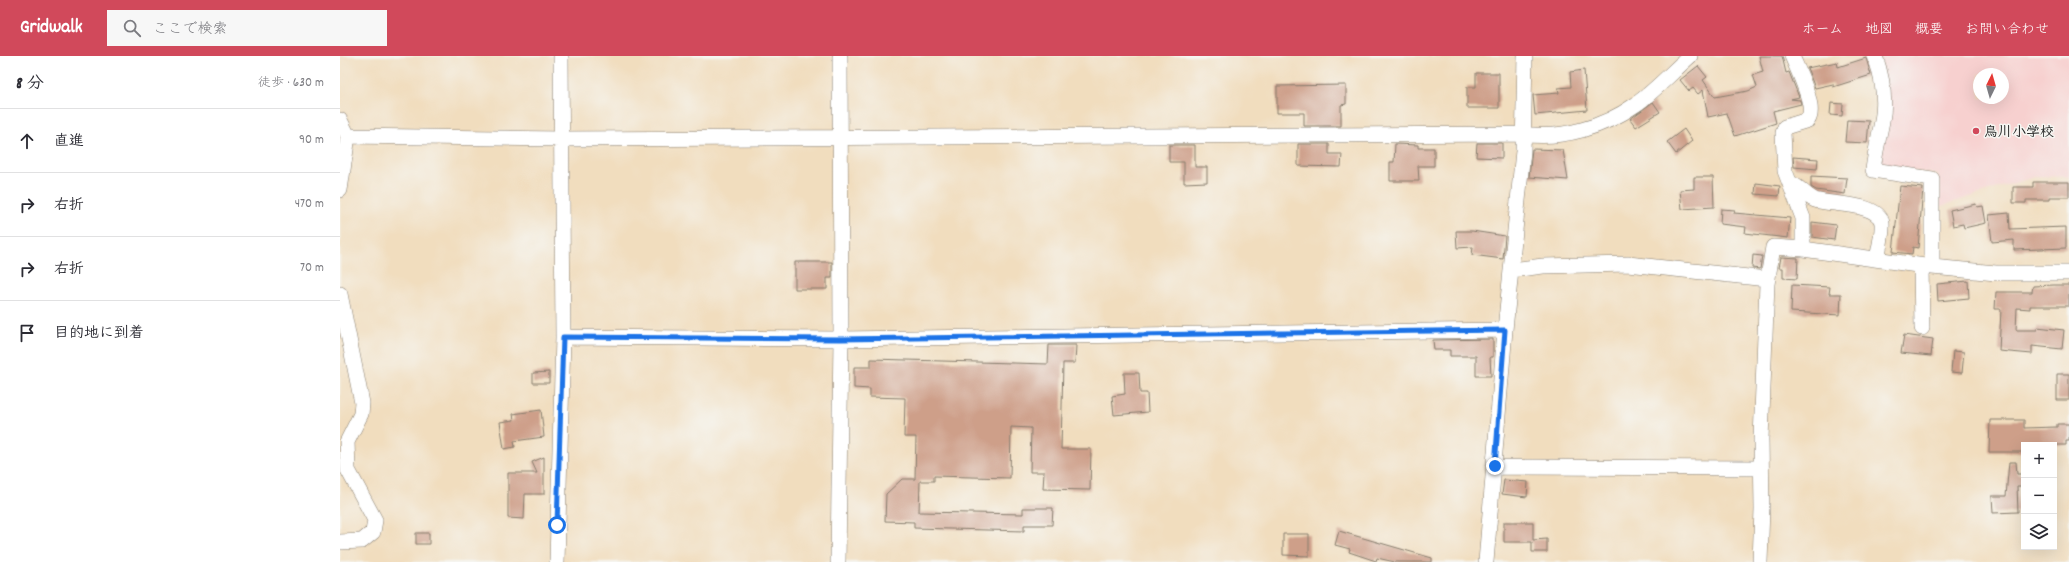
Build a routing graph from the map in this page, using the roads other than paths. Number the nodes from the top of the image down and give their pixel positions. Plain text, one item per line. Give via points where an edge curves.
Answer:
1 (561, 56) edge
2 (840, 56) edge
3 (1524, 56) edge
4 (1690, 56) edge
5 (1792, 56) edge
6 (1875, 56) edge
7 (340, 120) edge
8 (1523, 134) junction
9 (348, 136) junction
10 (840, 136) junction
11 (562, 139) junction
12 (1790, 183) junction
13 (340, 190) edge
14 (1803, 249) junction
15 (1877, 259) junction
16 (1927, 266) junction
17 (1512, 270) junction
18 (2069, 273) edge
19 (1767, 279) junction
20 (340, 294) edge
21 (342, 314) edge
22 (1922, 328) dead end
23 (1505, 330) junction
24 (563, 337) junction
25 (841, 339) junction
26 (1495, 466) junction
27 (1761, 468) junction
28 (340, 542) edge
29 (557, 562) edge
30 (838, 562) edge
31 (1486, 562) edge
32 (1760, 562) edge

1 - 11 street
2 - 10 street
3 - 8 street
4 - 8 street via 1636,104 1606,122 1556,135 1540,137
5 - 12 street via 1812,106 1808,120 1786,127 1783,133 1785,171
6 - 16 street via 1883,98 1882,120 1875,146 1873,170 1932,179
7 - 9 street
8 - 10 street
8 - 17 street
9 - 11 street
9 - 13 street
10 - 11 street
10 - 25 street
11 - 24 street
12 - 14 street via 1803,218
12 - 15 street via 1816,201 1847,204 1878,215 1882,222
14 - 15 street
14 - 19 street via 1773,247
15 - 16 street
16 - 18 street via 1996,273
16 - 22 street
17 - 19 street via 1543,266 1628,264
17 - 23 street
19 - 27 street
20 - 21 street
21 - 28 street via 362,403 361,414 347,442 348,470 375,520 373,532 362,541
23 - 25 street
23 - 26 street
24 - 25 street
24 - 29 street
25 - 30 street
26 - 27 street
26 - 31 street
27 - 32 street

